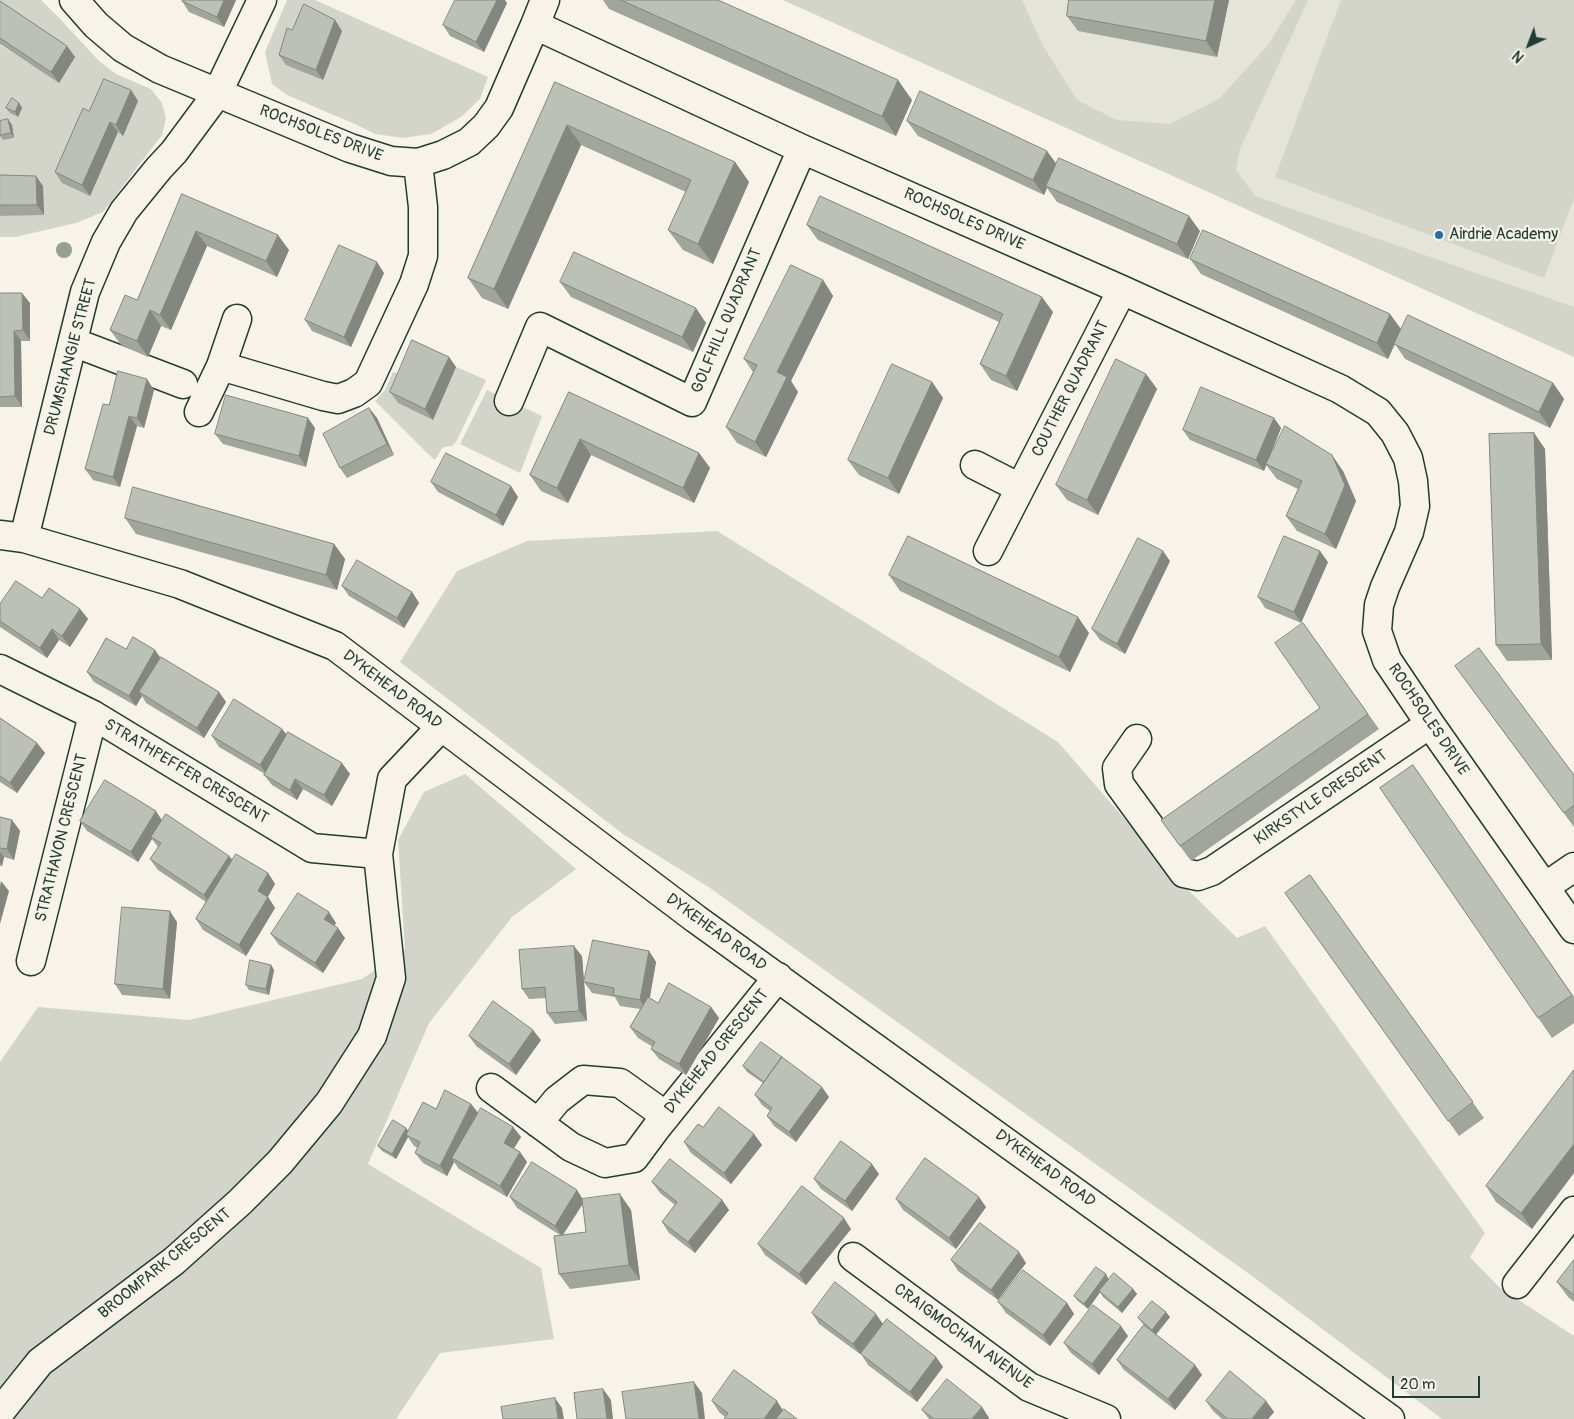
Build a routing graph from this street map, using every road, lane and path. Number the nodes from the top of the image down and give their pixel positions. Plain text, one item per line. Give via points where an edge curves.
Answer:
1 (74, 0) edge
2 (262, 0) edge
3 (545, 0) edge
4 (535, 25) junction
5 (217, 94) junction
6 (802, 149) junction
7 (418, 162) junction
8 (1122, 290) junction
9 (236, 319) dead end
10 (73, 342) junction
11 (221, 366) junction
12 (183, 384) dead end
13 (510, 401) dead end
14 (199, 412) dead end
15 (976, 465) dead end
16 (1020, 488) junction
17 (12, 536) edge
18 (988, 551) dead end
19 (0, 669) edge
20 (93, 715) junction
21 (1430, 724) junction
22 (441, 726) junction
23 (1137, 739) dead end
24 (378, 854) junction
25 (1574, 867) edge
26 (1545, 887) junction
27 (1574, 929) edge
28 (31, 961) dead end
29 (778, 977) junction
30 (491, 1088) dead end
31 (661, 1122) junction
32 (538, 1123) junction
33 (1574, 1211) edge
34 (853, 1257) dead end
35 (1518, 1284) dead end
36 (0, 1412) edge
37 (1383, 1417) edge
38 (1106, 1419) edge

1 - 5 street, ROCHSOLES DRIVE via 123,48 160,70
2 - 5 street, DRUMSHANGIE STREET
3 - 4 street
4 - 6 street, ROCHSOLES DRIVE
4 - 7 street, ROCHSOLES DRIVE via 499,108 486,126 469,142 443,155
5 - 7 street, ROCHSOLES DRIVE via 350,148 391,161
5 - 10 street, DRUMSHANGIE STREET via 124,212 106,242 85,292
6 - 8 street, ROCHSOLES DRIVE
6 - 13 street, GOLFHILL QUADRANT via 692,402 540,327
7 - 11 street via 423,207 423,256 414,284 368,383 338,399
8 - 16 street, COUTHER QUADRANT
8 - 21 street, ROCHSOLES DRIVE via 1340,390 1378,412 1395,433 1408,458 1415,506 1409,532 1385,587 1377,631 1387,660
9 - 11 street
10 - 12 street
10 - 17 street, DRUMSHANGIE STREET
11 - 14 street
15 - 16 street
16 - 18 street, COUTHER QUADRANT
17 - 22 street, DYKEHEAD ROAD via 180,584 335,646
19 - 20 street, STRATHPEFFER CRESCENT
20 - 24 street, STRATHPEFFER CRESCENT via 312,848
20 - 28 street, STRATHAVON CRESCENT
21 - 23 street, KIRKSTYLE CRESCENT via 1212,871 1198,876 1184,873 1119,784 1117,768
21 - 26 street, ROCHSOLES DRIVE
22 - 24 street, BROOMPARK CRESCENT via 392,780
22 - 29 street, DYKEHEAD ROAD
24 - 36 street, BROOMPARK CRESCENT via 391,978 372,1036 329,1104 280,1162 240,1202 174,1261 40,1362
25 - 26 street
26 - 27 street, ROCHSOLES DRIVE
29 - 31 street, DYKEHEAD CRESCENT
29 - 37 street, DYKEHEAD ROAD
30 - 32 street, DYKEHEAD CRESCENT
31 - 32 street, DYKEHEAD CRESCENT via 634,1158 605,1164 571,1147
31 - 32 street via 620,1083 583,1080 557,1100
33 - 35 street
34 - 38 street, CRAIGMOCHAN AVENUE via 1029,1387

